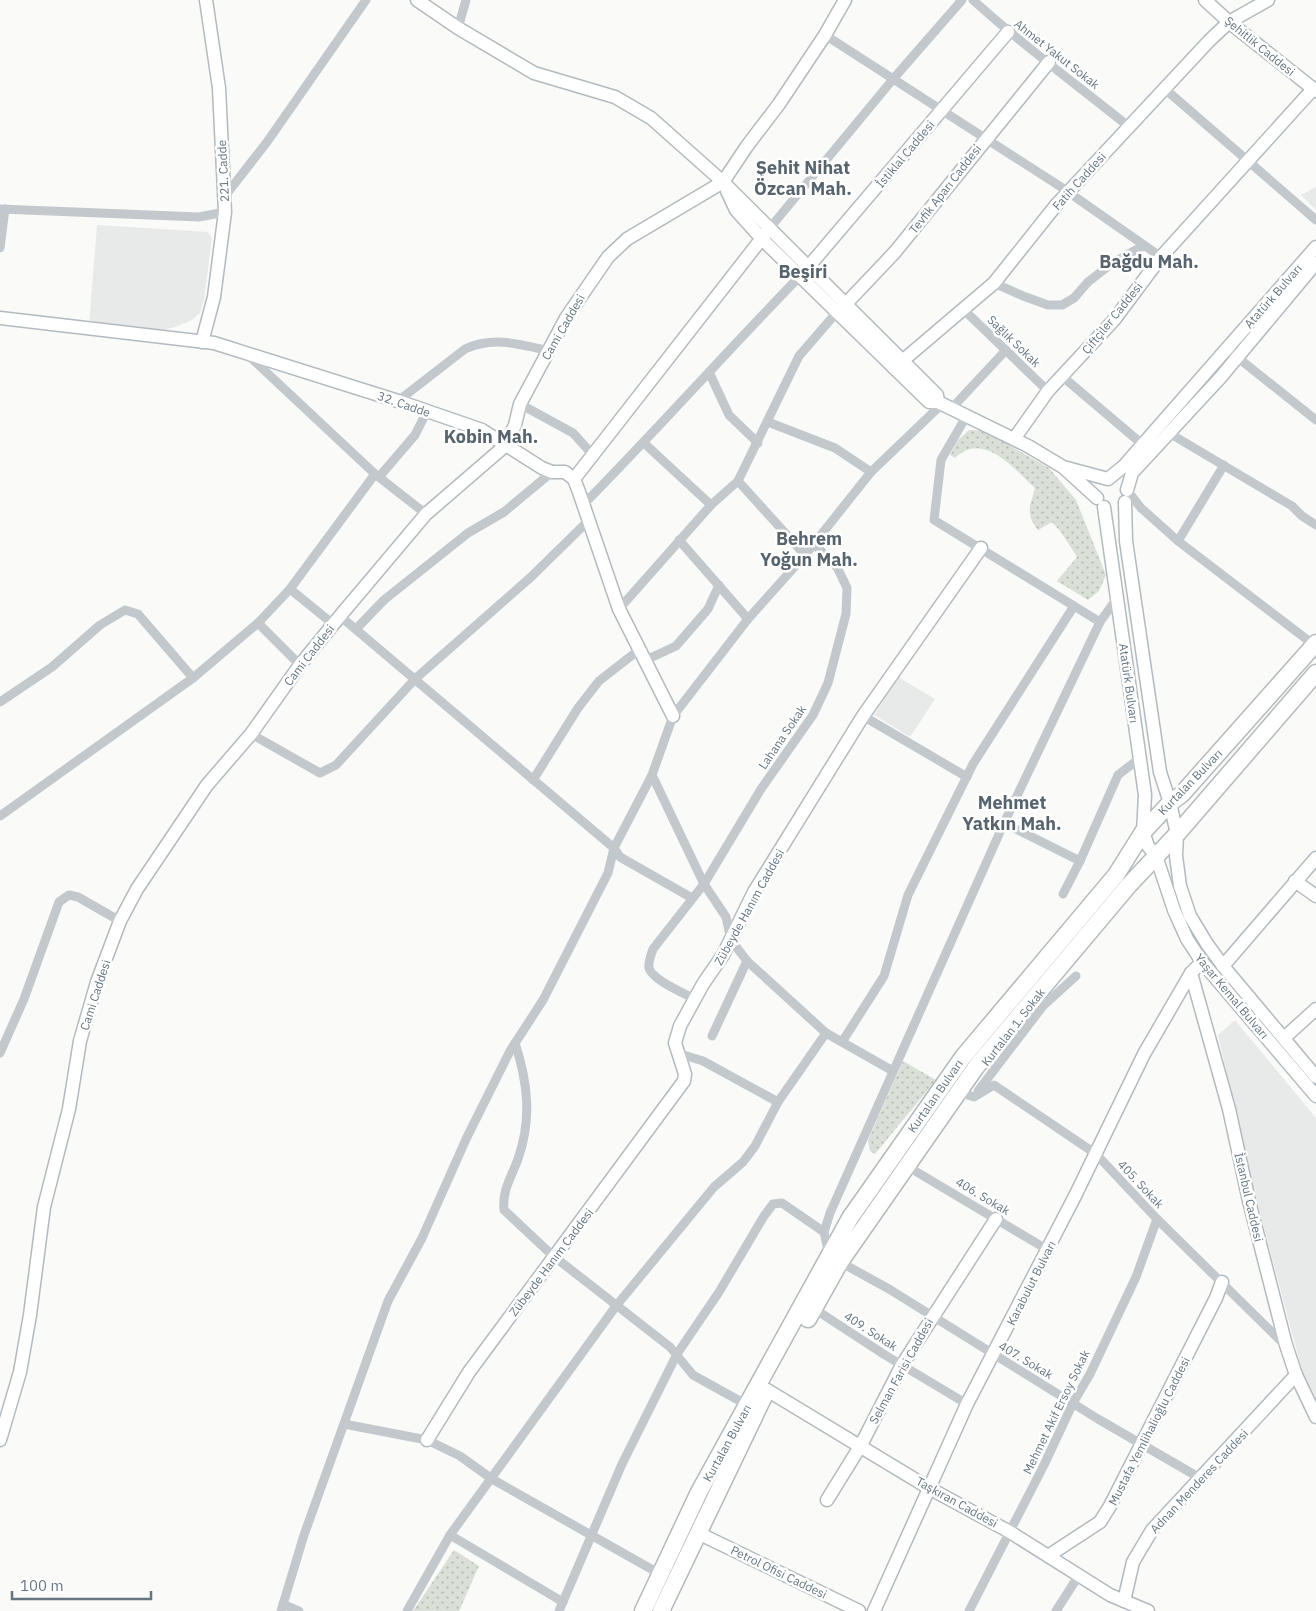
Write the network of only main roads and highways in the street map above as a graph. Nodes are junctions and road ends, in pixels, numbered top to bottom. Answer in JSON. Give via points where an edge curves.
{"nodes":[{"id":1,"x":1315,"y":644,"type":"edge"},
{"id":2,"x":1316,"y":673,"type":"edge"},
{"id":3,"x":834,"y":1259,"type":"junction"},
{"id":4,"x":643,"y":1611,"type":"edge"},
{"id":5,"x":661,"y":1611,"type":"edge"}],
"edges":[{"from":1,"to":3,"type":"highway","name":"Kurtalan Bulvarı","via":[[1182,794],[1143,832],[1116,875],[963,1057],[850,1218]]},
{"from":2,"to":3,"type":"highway","name":"Kurtalan Bulvarı","via":[[976,1067],[966,1095],[905,1165]]},
{"from":3,"to":4,"type":"highway","name":"Kurtalan Bulvarı","via":[[699,1492]]},
{"from":3,"to":5,"type":"highway","name":"Kurtalan Bulvarı","via":[[814,1308],[767,1390]]}]}
